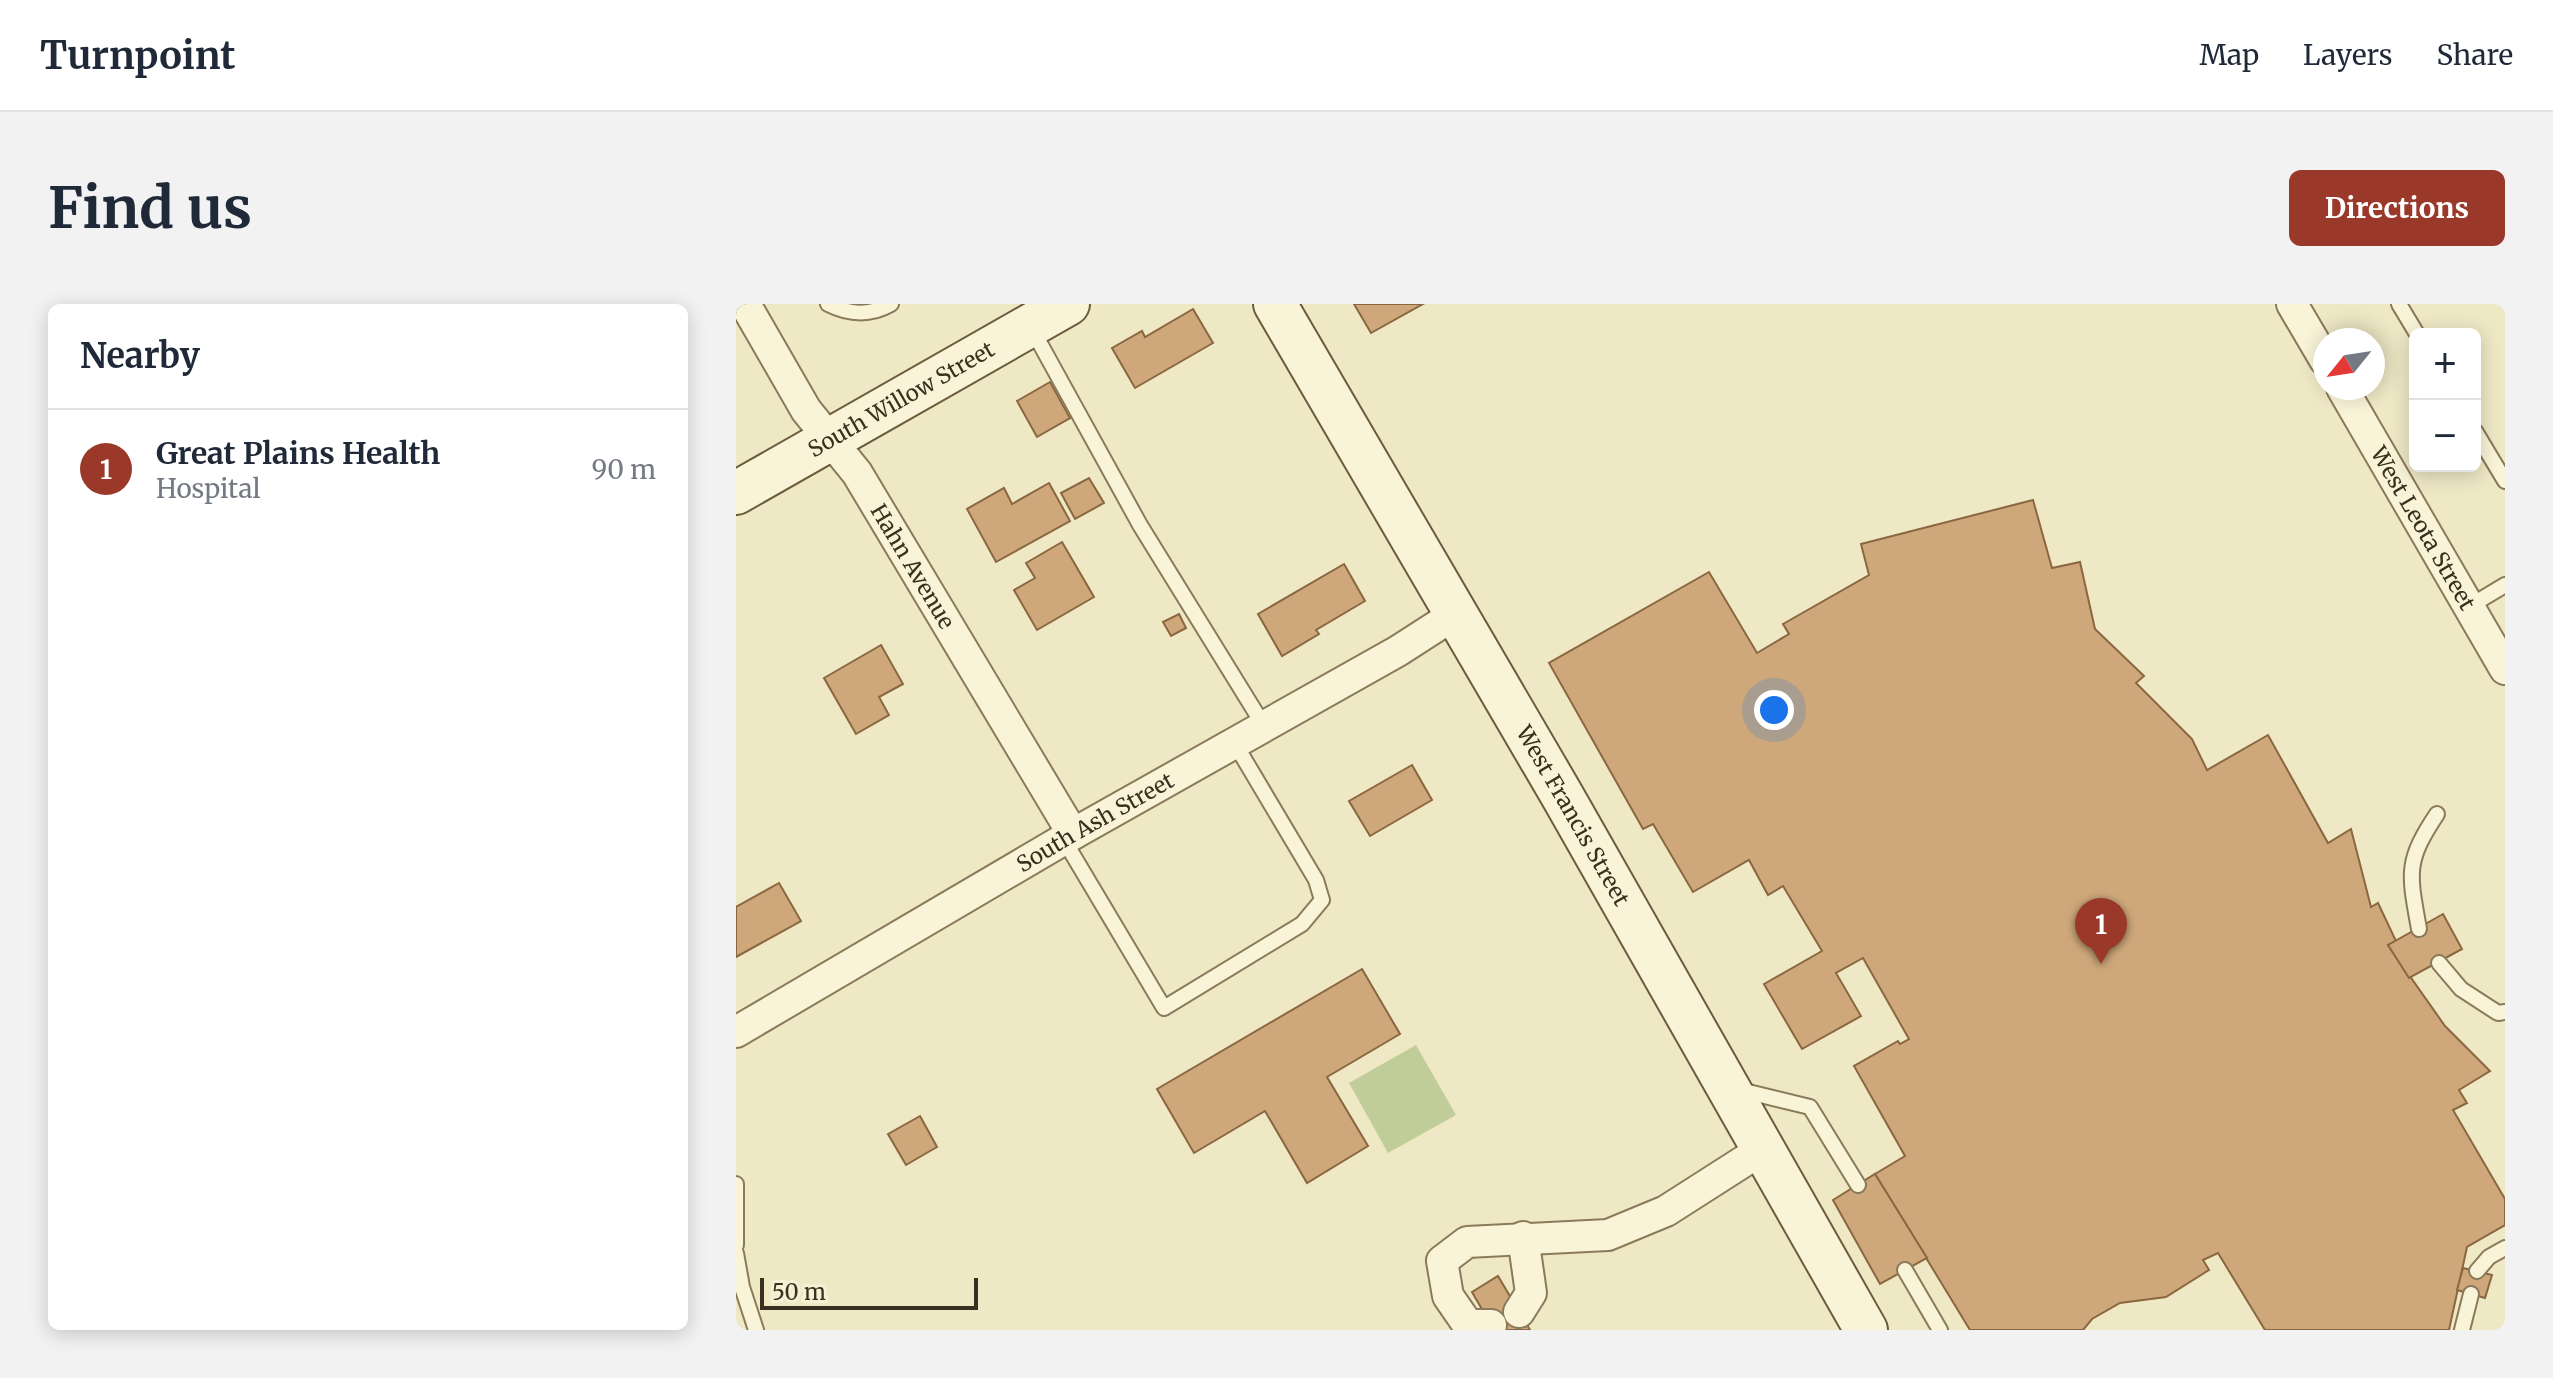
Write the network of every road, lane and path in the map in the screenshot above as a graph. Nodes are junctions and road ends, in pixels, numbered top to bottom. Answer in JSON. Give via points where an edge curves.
{"nodes":[{"id":1,"x":745,"y":304,"type":"edge"},
{"id":2,"x":828,"y":304,"type":"edge"},
{"id":3,"x":891,"y":304,"type":"edge"},
{"id":4,"x":1068,"y":304,"type":"edge"},
{"id":5,"x":1275,"y":304,"type":"edge"},
{"id":6,"x":2292,"y":304,"type":"edge"},
{"id":7,"x":2403,"y":305,"type":"edge"},
{"id":8,"x":1030,"y":326,"type":"junction"},
{"id":9,"x":2414,"y":328,"type":"edge"},
{"id":10,"x":2313,"y":340,"type":"edge"},
{"id":11,"x":2349,"y":400,"type":"edge"},
{"id":12,"x":830,"y":439,"type":"junction"},
{"id":13,"x":2481,"y":441,"type":"edge"},
{"id":14,"x":2505,"y":481,"type":"edge"},
{"id":15,"x":736,"y":493,"type":"edge"},
{"id":16,"x":2505,"y":585,"type":"edge"},
{"id":17,"x":2470,"y":606,"type":"junction"},
{"id":18,"x":1457,"y":613,"type":"junction"},
{"id":19,"x":2505,"y":669,"type":"edge"},
{"id":20,"x":1264,"y":726,"type":"junction"},
{"id":21,"x":1234,"y":742,"type":"junction"},
{"id":22,"x":2437,"y":814,"type":"dead end"},
{"id":23,"x":1068,"y":837,"type":"junction"},
{"id":24,"x":2419,"y":929,"type":"dead end"},
{"id":25,"x":2439,"y":963,"type":"dead end"},
{"id":26,"x":2505,"y":1012,"type":"edge"},
{"id":27,"x":736,"y":1032,"type":"edge"},
{"id":28,"x":1728,"y":1088,"type":"junction"},
{"id":29,"x":1763,"y":1149,"type":"junction"},
{"id":30,"x":736,"y":1184,"type":"edge"},
{"id":31,"x":1858,"y":1185,"type":"dead end"},
{"id":32,"x":1523,"y":1237,"type":"junction"},
{"id":33,"x":736,"y":1245,"type":"edge"},
{"id":34,"x":2505,"y":1248,"type":"edge"},
{"id":35,"x":736,"y":1253,"type":"edge"},
{"id":36,"x":1905,"y":1270,"type":"dead end"},
{"id":37,"x":2477,"y":1271,"type":"dead end"},
{"id":38,"x":2471,"y":1294,"type":"dead end"},
{"id":39,"x":1519,"y":1312,"type":"dead end"},
{"id":40,"x":1491,"y":1325,"type":"dead end"},
{"id":41,"x":756,"y":1330,"type":"edge"},
{"id":42,"x":1866,"y":1330,"type":"edge"},
{"id":43,"x":1940,"y":1330,"type":"edge"},
{"id":44,"x":2462,"y":1330,"type":"edge"}],
"edges":[{"from":1,"to":12,"type":"street","name":"Hahn Avenue","via":[[806,410]]},
{"from":2,"to":3,"type":"lane","via":[[844,312],[876,313]]},
{"from":4,"to":8,"type":"street","name":"South Willow Street"},
{"from":5,"to":18,"type":"street","name":"West Francis Street"},
{"from":6,"to":10,"type":"street"},
{"from":7,"to":9,"type":"lane"},
{"from":8,"to":12,"type":"street","name":"South Willow Street"},
{"from":8,"to":20,"type":"lane","via":[[1140,525]]},
{"from":11,"to":17,"type":"street","name":"West Leota Street"},
{"from":12,"to":15,"type":"street","name":"South Willow Street"},
{"from":12,"to":23,"type":"street","name":"Hahn Avenue","via":[[857,473]]},
{"from":13,"to":14,"type":"lane"},
{"from":16,"to":17,"type":"lane"},
{"from":17,"to":19,"type":"street","name":"West Leota Street"},
{"from":18,"to":20,"type":"street","name":"South Ash Street"},
{"from":18,"to":28,"type":"street","name":"West Francis Street"},
{"from":20,"to":21,"type":"street","name":"South Ash Street"},
{"from":21,"to":23,"type":"street","name":"South Ash Street"},
{"from":21,"to":23,"type":"lane","via":[[1316,880],[1322,900],[1302,924],[1164,1008]]},
{"from":22,"to":24,"type":"lane","via":[[2413,849],[2411,889]]},
{"from":23,"to":27,"type":"street","name":"South Ash Street"},
{"from":25,"to":26,"type":"lane","via":[[2461,989],[2498,1013]]},
{"from":28,"to":29,"type":"street","name":"West Francis Street"},
{"from":28,"to":31,"type":"lane","via":[[1810,1107]]},
{"from":29,"to":32,"type":"street","via":[[1666,1211],[1608,1235]]},
{"from":29,"to":42,"type":"street","name":"West Francis Street"},
{"from":30,"to":33,"type":"lane"},
{"from":32,"to":39,"type":"street","via":[[1531,1293]]},
{"from":32,"to":40,"type":"street","via":[[1467,1242],[1442,1261],[1448,1296],[1468,1325]]},
{"from":34,"to":37,"type":"lane"},
{"from":35,"to":41,"type":"lane"},
{"from":36,"to":43,"type":"lane"},
{"from":38,"to":44,"type":"lane"}]}
